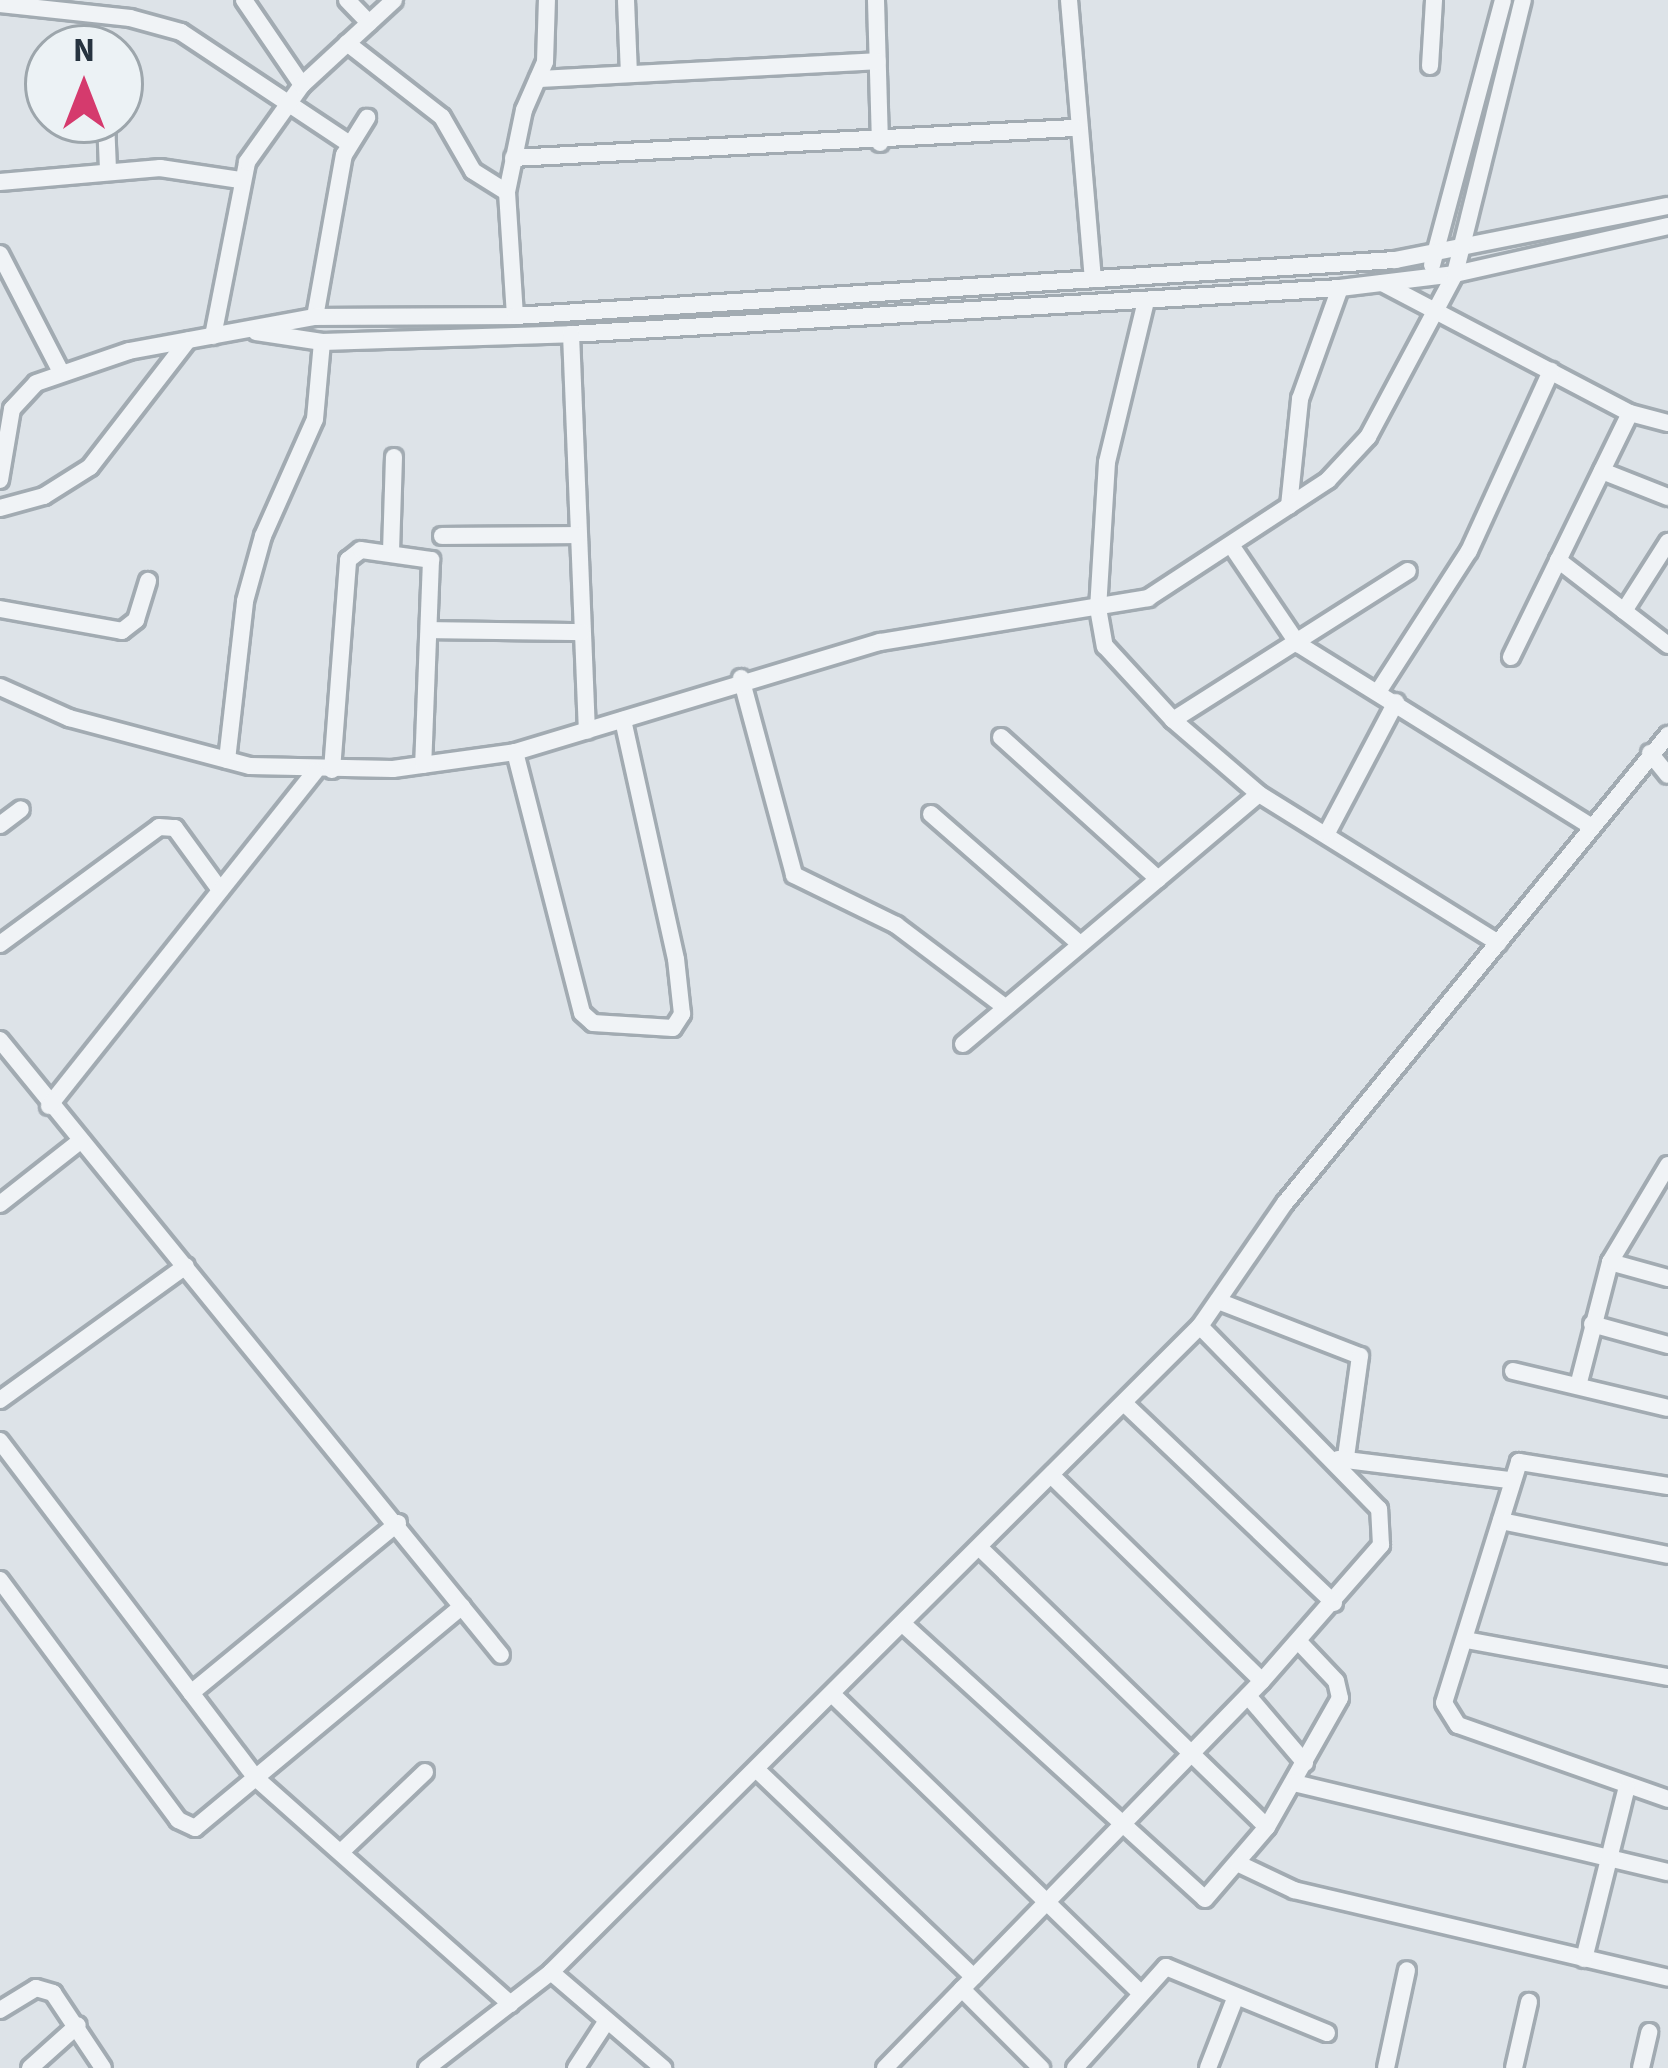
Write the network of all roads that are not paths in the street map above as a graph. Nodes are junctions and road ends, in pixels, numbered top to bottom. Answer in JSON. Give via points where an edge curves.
{"nodes":[{"id":1,"x":244,"y":0,"type":"edge"},
{"id":2,"x":347,"y":0,"type":"edge"},
{"id":3,"x":394,"y":0,"type":"edge"},
{"id":4,"x":547,"y":0,"type":"edge"},
{"id":5,"x":626,"y":0,"type":"edge"},
{"id":6,"x":876,"y":0,"type":"edge"},
{"id":7,"x":1069,"y":0,"type":"edge"},
{"id":8,"x":1434,"y":0,"type":"edge"},
{"id":9,"x":1503,"y":0,"type":"edge"},
{"id":10,"x":1523,"y":0,"type":"edge"},
{"id":11,"x":0,"y":4,"type":"edge"},
{"id":12,"x":369,"y":23,"type":"junction"},
{"id":13,"x":347,"y":43,"type":"junction"},
{"id":14,"x":878,"y":61,"type":"junction"},
{"id":15,"x":1430,"y":66,"type":"dead end"},
{"id":16,"x":629,"y":74,"type":"junction"},
{"id":17,"x":538,"y":79,"type":"junction"},
{"id":18,"x":302,"y":85,"type":"junction"},
{"id":19,"x":284,"y":108,"type":"junction"},
{"id":20,"x":367,"y":118,"type":"dead end"},
{"id":21,"x":1075,"y":128,"type":"junction"},
{"id":22,"x":348,"y":143,"type":"junction"},
{"id":23,"x":880,"y":143,"type":"junction"},
{"id":24,"x":107,"y":144,"type":"edge"},
{"id":25,"x":513,"y":158,"type":"junction"},
{"id":26,"x":108,"y":170,"type":"junction"},
{"id":27,"x":239,"y":180,"type":"junction"},
{"id":28,"x":0,"y":182,"type":"edge"},
{"id":29,"x":507,"y":192,"type":"junction"},
{"id":30,"x":1668,"y":206,"type":"edge"},
{"id":31,"x":1668,"y":226,"type":"edge"},
{"id":32,"x":1462,"y":250,"type":"junction"},
{"id":33,"x":0,"y":254,"type":"edge"},
{"id":34,"x":1434,"y":255,"type":"junction"},
{"id":35,"x":1455,"y":274,"type":"junction"},
{"id":36,"x":1430,"y":277,"type":"junction"},
{"id":37,"x":1093,"y":280,"type":"junction"},
{"id":38,"x":1381,"y":283,"type":"junction"},
{"id":39,"x":1340,"y":288,"type":"junction"},
{"id":40,"x":1146,"y":302,"type":"junction"},
{"id":41,"x":1436,"y":315,"type":"junction"},
{"id":42,"x":515,"y":316,"type":"junction"},
{"id":43,"x":315,"y":317,"type":"junction"},
{"id":44,"x":243,"y":330,"type":"junction"},
{"id":45,"x":571,"y":334,"type":"junction"},
{"id":46,"x":213,"y":336,"type":"junction"},
{"id":47,"x":188,"y":340,"type":"junction"},
{"id":48,"x":322,"y":342,"type":"junction"},
{"id":49,"x":1551,"y":371,"type":"junction"},
{"id":50,"x":61,"y":372,"type":"junction"},
{"id":51,"x":6,"y":402,"type":"edge"},
{"id":52,"x":1630,"y":413,"type":"junction"},
{"id":53,"x":1668,"y":423,"type":"edge"},
{"id":54,"x":394,"y":457,"type":"dead end"},
{"id":55,"x":1602,"y":471,"type":"junction"},
{"id":56,"x":0,"y":480,"type":"edge"},
{"id":57,"x":1668,"y":497,"type":"edge"},
{"id":58,"x":1289,"y":506,"type":"junction"},
{"id":59,"x":0,"y":508,"type":"edge"},
{"id":60,"x":578,"y":535,"type":"junction"},
{"id":61,"x":442,"y":536,"type":"dead end"},
{"id":62,"x":1668,"y":542,"type":"edge"},
{"id":63,"x":1231,"y":545,"type":"junction"},
{"id":64,"x":391,"y":552,"type":"junction"},
{"id":65,"x":1558,"y":560,"type":"junction"},
{"id":66,"x":1408,"y":571,"type":"dead end"},
{"id":67,"x":148,"y":581,"type":"dead end"},
{"id":68,"x":1098,"y":608,"type":"junction"},
{"id":69,"x":0,"y":609,"type":"edge"},
{"id":70,"x":1624,"y":611,"type":"junction"},
{"id":71,"x":430,"y":630,"type":"junction"},
{"id":72,"x":582,"y":632,"type":"junction"},
{"id":73,"x":1298,"y":644,"type":"junction"},
{"id":74,"x":1668,"y":645,"type":"edge"},
{"id":75,"x":1511,"y":657,"type":"dead end"},
{"id":76,"x":741,"y":678,"type":"junction"},
{"id":77,"x":0,"y":687,"type":"edge"},
{"id":78,"x":1378,"y":692,"type":"junction"},
{"id":79,"x":1396,"y":702,"type":"junction"},
{"id":80,"x":623,"y":720,"type":"junction"},
{"id":81,"x":1173,"y":720,"type":"junction"},
{"id":82,"x":586,"y":731,"type":"junction"},
{"id":83,"x":1668,"y":735,"type":"edge"},
{"id":84,"x":1001,"y":736,"type":"dead end"},
{"id":85,"x":515,"y":752,"type":"junction"},
{"id":86,"x":1651,"y":753,"type":"junction"},
{"id":87,"x":227,"y":760,"type":"junction"},
{"id":88,"x":423,"y":764,"type":"junction"},
{"id":89,"x":324,"y":770,"type":"junction"},
{"id":90,"x":1668,"y":775,"type":"edge"},
{"id":91,"x":1259,"y":794,"type":"junction"},
{"id":92,"x":21,"y":809,"type":"dead end"},
{"id":93,"x":931,"y":814,"type":"dead end"},
{"id":94,"x":0,"y":825,"type":"edge"},
{"id":95,"x":1592,"y":827,"type":"junction"},
{"id":96,"x":1328,"y":833,"type":"junction"},
{"id":97,"x":1158,"y":879,"type":"junction"},
{"id":98,"x":220,"y":890,"type":"junction"},
{"id":99,"x":0,"y":944,"type":"edge"},
{"id":100,"x":1080,"y":944,"type":"junction"},
{"id":101,"x":1498,"y":944,"type":"junction"},
{"id":102,"x":1005,"y":1007,"type":"junction"},
{"id":103,"x":0,"y":1040,"type":"edge"},
{"id":104,"x":963,"y":1044,"type":"dead end"},
{"id":105,"x":50,"y":1106,"type":"junction"},
{"id":106,"x":80,"y":1141,"type":"junction"},
{"id":107,"x":1668,"y":1165,"type":"edge"},
{"id":108,"x":1648,"y":1201,"type":"junction"},
{"id":109,"x":0,"y":1204,"type":"edge"},
{"id":110,"x":1668,"y":1207,"type":"edge"},
{"id":111,"x":1610,"y":1262,"type":"junction"},
{"id":112,"x":186,"y":1266,"type":"junction"},
{"id":113,"x":1668,"y":1278,"type":"edge"},
{"id":114,"x":1217,"y":1301,"type":"junction"},
{"id":115,"x":1592,"y":1324,"type":"junction"},
{"id":116,"x":1200,"y":1326,"type":"junction"},
{"id":117,"x":1668,"y":1345,"type":"edge"},
{"id":118,"x":1513,"y":1371,"type":"dead end"},
{"id":119,"x":1579,"y":1382,"type":"junction"},
{"id":120,"x":0,"y":1400,"type":"edge"},
{"id":121,"x":1124,"y":1403,"type":"junction"},
{"id":122,"x":1668,"y":1408,"type":"edge"},
{"id":123,"x":0,"y":1441,"type":"edge"},
{"id":124,"x":1338,"y":1459,"type":"junction"},
{"id":125,"x":1052,"y":1477,"type":"junction"},
{"id":126,"x":1509,"y":1480,"type":"junction"},
{"id":127,"x":1668,"y":1486,"type":"edge"},
{"id":128,"x":1501,"y":1521,"type":"junction"},
{"id":129,"x":398,"y":1523,"type":"junction"},
{"id":130,"x":980,"y":1548,"type":"junction"},
{"id":131,"x":1668,"y":1555,"type":"edge"},
{"id":132,"x":0,"y":1580,"type":"edge"},
{"id":133,"x":1334,"y":1603,"type":"junction"},
{"id":134,"x":463,"y":1606,"type":"junction"},
{"id":135,"x":903,"y":1624,"type":"junction"},
{"id":136,"x":1466,"y":1640,"type":"junction"},
{"id":137,"x":1298,"y":1641,"type":"junction"},
{"id":138,"x":501,"y":1655,"type":"dead end"},
{"id":139,"x":1668,"y":1677,"type":"edge"},
{"id":140,"x":1262,"y":1682,"type":"junction"},
{"id":141,"x":191,"y":1693,"type":"junction"},
{"id":142,"x":832,"y":1694,"type":"junction"},
{"id":143,"x":1248,"y":1696,"type":"junction"},
{"id":144,"x":1190,"y":1754,"type":"junction"},
{"id":145,"x":1305,"y":1763,"type":"junction"},
{"id":146,"x":756,"y":1768,"type":"junction"},
{"id":147,"x":425,"y":1772,"type":"dead end"},
{"id":148,"x":257,"y":1778,"type":"junction"},
{"id":149,"x":1294,"y":1783,"type":"junction"},
{"id":150,"x":1627,"y":1787,"type":"junction"},
{"id":151,"x":1668,"y":1799,"type":"edge"},
{"id":152,"x":1122,"y":1826,"type":"junction"},
{"id":153,"x":1267,"y":1827,"type":"junction"},
{"id":154,"x":341,"y":1852,"type":"junction"},
{"id":155,"x":1610,"y":1859,"type":"junction"},
{"id":156,"x":1239,"y":1864,"type":"junction"},
{"id":157,"x":1668,"y":1872,"type":"edge"},
{"id":158,"x":1049,"y":1902,"type":"junction"},
{"id":159,"x":1584,"y":1959,"type":"junction"},
{"id":160,"x":1406,"y":1970,"type":"dead end"},
{"id":161,"x":551,"y":1972,"type":"junction"},
{"id":162,"x":1668,"y":1978,"type":"edge"},
{"id":163,"x":968,"y":1983,"type":"junction"},
{"id":164,"x":1138,"y":1991,"type":"junction"},
{"id":165,"x":1236,"y":1996,"type":"junction"},
{"id":166,"x":1529,"y":2002,"type":"dead end"},
{"id":167,"x":510,"y":2004,"type":"junction"},
{"id":168,"x":0,"y":2010,"type":"edge"},
{"id":169,"x":78,"y":2025,"type":"junction"},
{"id":170,"x":604,"y":2025,"type":"junction"},
{"id":171,"x":1649,"y":2032,"type":"dead end"},
{"id":172,"x":1327,"y":2033,"type":"dead end"},
{"id":173,"x":889,"y":2066,"type":"edge"},
{"id":174,"x":30,"y":2068,"type":"edge"},
{"id":175,"x":104,"y":2068,"type":"edge"},
{"id":176,"x":427,"y":2068,"type":"edge"},
{"id":177,"x":577,"y":2068,"type":"edge"},
{"id":178,"x":663,"y":2068,"type":"edge"},
{"id":179,"x":1041,"y":2068,"type":"edge"},
{"id":180,"x":1075,"y":2068,"type":"edge"},
{"id":181,"x":1208,"y":2068,"type":"edge"},
{"id":182,"x":1386,"y":2068,"type":"edge"},
{"id":183,"x":1514,"y":2068,"type":"edge"},
{"id":184,"x":1641,"y":2068,"type":"edge"}],
"edges":[{"from":1,"to":18,"type":"street"},
{"from":2,"to":12,"type":"street"},
{"from":3,"to":12,"type":"street"},
{"from":4,"to":17,"type":"street","via":[[548,45]]},
{"from":5,"to":16,"type":"street"},
{"from":6,"to":14,"type":"street"},
{"from":7,"to":21,"type":"street"},
{"from":8,"to":15,"type":"street"},
{"from":9,"to":34,"type":"street"},
{"from":10,"to":32,"type":"street"},
{"from":11,"to":19,"type":"street","via":[[130,18],[181,32]]},
{"from":12,"to":13,"type":"street"},
{"from":13,"to":18,"type":"street"},
{"from":13,"to":29,"type":"street","via":[[442,117],[473,171]]},
{"from":14,"to":16,"type":"street"},
{"from":14,"to":23,"type":"street"},
{"from":16,"to":17,"type":"street"},
{"from":17,"to":25,"type":"street"},
{"from":18,"to":19,"type":"street"},
{"from":19,"to":22,"type":"street"},
{"from":19,"to":27,"type":"street"},
{"from":20,"to":22,"type":"street"},
{"from":21,"to":23,"type":"street"},
{"from":21,"to":37,"type":"street"},
{"from":22,"to":43,"type":"street"},
{"from":23,"to":25,"type":"street"},
{"from":24,"to":26,"type":"street"},
{"from":25,"to":29,"type":"street"},
{"from":26,"to":27,"type":"street"},
{"from":26,"to":28,"type":"street"},
{"from":27,"to":46,"type":"street"},
{"from":29,"to":42,"type":"street"},
{"from":30,"to":32,"type":"street"},
{"from":31,"to":35,"type":"street"},
{"from":32,"to":34,"type":"street"},
{"from":32,"to":35,"type":"street"},
{"from":33,"to":50,"type":"street"},
{"from":34,"to":36,"type":"street"},
{"from":34,"to":37,"type":"street"},
{"from":35,"to":36,"type":"street"},
{"from":35,"to":41,"type":"street"},
{"from":36,"to":38,"type":"street"},
{"from":37,"to":42,"type":"street"},
{"from":38,"to":39,"type":"street"},
{"from":38,"to":41,"type":"street"},
{"from":39,"to":40,"type":"street"},
{"from":39,"to":58,"type":"street","via":[[1300,399]]},
{"from":40,"to":45,"type":"street"},
{"from":40,"to":68,"type":"street","via":[[1106,462]]},
{"from":41,"to":49,"type":"street"},
{"from":41,"to":58,"type":"street","via":[[1352,458]]},
{"from":42,"to":43,"type":"street"},
{"from":43,"to":44,"type":"street"},
{"from":44,"to":46,"type":"street"},
{"from":44,"to":48,"type":"street"},
{"from":45,"to":48,"type":"street"},
{"from":45,"to":60,"type":"street"},
{"from":46,"to":47,"type":"street"},
{"from":47,"to":50,"type":"street"},
{"from":47,"to":59,"type":"street","via":[[90,467],[44,496]]},
{"from":48,"to":87,"type":"street","via":[[314,418],[249,584]]},
{"from":49,"to":52,"type":"street"},
{"from":49,"to":78,"type":"street","via":[[1468,551]]},
{"from":50,"to":51,"type":"street"},
{"from":51,"to":56,"type":"street"},
{"from":52,"to":53,"type":"street"},
{"from":52,"to":55,"type":"street"},
{"from":54,"to":64,"type":"street"},
{"from":55,"to":57,"type":"street"},
{"from":55,"to":65,"type":"street"},
{"from":58,"to":63,"type":"street"},
{"from":60,"to":61,"type":"street"},
{"from":60,"to":72,"type":"street"},
{"from":62,"to":70,"type":"street"},
{"from":63,"to":68,"type":"street","via":[[1148,598]]},
{"from":63,"to":73,"type":"street"},
{"from":64,"to":71,"type":"street","via":[[430,560]]},
{"from":64,"to":89,"type":"street","via":[[361,550],[348,560]]},
{"from":65,"to":70,"type":"street"},
{"from":65,"to":75,"type":"street"},
{"from":66,"to":73,"type":"street"},
{"from":67,"to":69,"type":"street","via":[[136,620],[122,631]]},
{"from":68,"to":76,"type":"street","via":[[880,642]]},
{"from":68,"to":81,"type":"street","via":[[1116,664]]},
{"from":70,"to":74,"type":"street"},
{"from":71,"to":72,"type":"street"},
{"from":71,"to":88,"type":"street"},
{"from":72,"to":82,"type":"street"},
{"from":73,"to":78,"type":"street"},
{"from":73,"to":81,"type":"street"},
{"from":76,"to":80,"type":"street"},
{"from":76,"to":102,"type":"street","via":[[794,875],[896,925]]},
{"from":77,"to":87,"type":"street","via":[[69,718]]},
{"from":78,"to":79,"type":"street"},
{"from":79,"to":95,"type":"street"},
{"from":79,"to":96,"type":"street"},
{"from":80,"to":82,"type":"street"},
{"from":80,"to":85,"type":"street","via":[[676,959],[682,1014],[673,1028],[593,1023],[582,1013]]},
{"from":81,"to":91,"type":"street"},
{"from":82,"to":85,"type":"street"},
{"from":83,"to":86,"type":"street"},
{"from":84,"to":97,"type":"street"},
{"from":85,"to":88,"type":"street"},
{"from":86,"to":90,"type":"street"},
{"from":86,"to":95,"type":"street"},
{"from":87,"to":89,"type":"street"},
{"from":88,"to":89,"type":"street"},
{"from":89,"to":98,"type":"street"},
{"from":91,"to":96,"type":"street"},
{"from":91,"to":97,"type":"street"},
{"from":92,"to":94,"type":"street"},
{"from":93,"to":100,"type":"street"},
{"from":95,"to":101,"type":"street"},
{"from":96,"to":101,"type":"street"},
{"from":97,"to":100,"type":"street"},
{"from":98,"to":99,"type":"street","via":[[175,828],[159,827]]},
{"from":98,"to":105,"type":"street"},
{"from":100,"to":102,"type":"street"},
{"from":101,"to":114,"type":"street","via":[[1285,1203]]},
{"from":102,"to":104,"type":"street"},
{"from":103,"to":105,"type":"street"},
{"from":105,"to":106,"type":"street"},
{"from":106,"to":109,"type":"street"},
{"from":106,"to":112,"type":"street"},
{"from":107,"to":108,"type":"street"},
{"from":108,"to":110,"type":"street"},
{"from":108,"to":111,"type":"street"},
{"from":111,"to":113,"type":"street"},
{"from":111,"to":115,"type":"street"},
{"from":112,"to":120,"type":"street"},
{"from":112,"to":129,"type":"street"},
{"from":114,"to":116,"type":"street"},
{"from":114,"to":124,"type":"street","via":[[1360,1356]]},
{"from":115,"to":117,"type":"street"},
{"from":115,"to":119,"type":"street"},
{"from":116,"to":121,"type":"street"},
{"from":116,"to":124,"type":"street"},
{"from":118,"to":119,"type":"street"},
{"from":119,"to":122,"type":"street"},
{"from":121,"to":125,"type":"street"},
{"from":121,"to":133,"type":"street"},
{"from":123,"to":141,"type":"street"},
{"from":124,"to":126,"type":"street"},
{"from":124,"to":133,"type":"street","via":[[1379,1509],[1385,1533]]},
{"from":125,"to":130,"type":"street"},
{"from":125,"to":140,"type":"street"},
{"from":126,"to":127,"type":"street","via":[[1529,1460]]},
{"from":126,"to":128,"type":"street"},
{"from":128,"to":131,"type":"street"},
{"from":128,"to":136,"type":"street"},
{"from":129,"to":134,"type":"street"},
{"from":129,"to":141,"type":"street"},
{"from":130,"to":135,"type":"street"},
{"from":130,"to":144,"type":"street"},
{"from":132,"to":148,"type":"street","via":[[178,1820],[202,1826]]},
{"from":133,"to":137,"type":"street"},
{"from":134,"to":138,"type":"street"},
{"from":134,"to":148,"type":"street"},
{"from":135,"to":142,"type":"street"},
{"from":135,"to":152,"type":"street"},
{"from":136,"to":139,"type":"street"},
{"from":136,"to":150,"type":"street","via":[[1444,1703],[1450,1720]]},
{"from":137,"to":140,"type":"street"},
{"from":137,"to":145,"type":"street","via":[[1341,1691]]},
{"from":140,"to":143,"type":"street"},
{"from":141,"to":148,"type":"street"},
{"from":142,"to":146,"type":"street"},
{"from":142,"to":158,"type":"street"},
{"from":143,"to":144,"type":"street"},
{"from":143,"to":145,"type":"street"},
{"from":144,"to":152,"type":"street"},
{"from":144,"to":153,"type":"street"},
{"from":145,"to":149,"type":"street"},
{"from":146,"to":161,"type":"street"},
{"from":146,"to":163,"type":"street"},
{"from":147,"to":154,"type":"street"},
{"from":148,"to":154,"type":"street"},
{"from":149,"to":153,"type":"street"},
{"from":149,"to":155,"type":"street"},
{"from":150,"to":151,"type":"street"},
{"from":150,"to":155,"type":"street"},
{"from":152,"to":156,"type":"street","via":[[1205,1899]]},
{"from":152,"to":158,"type":"street"},
{"from":153,"to":156,"type":"street"},
{"from":154,"to":167,"type":"street"},
{"from":155,"to":157,"type":"street"},
{"from":155,"to":159,"type":"street"},
{"from":156,"to":159,"type":"street","via":[[1294,1890]]},
{"from":158,"to":163,"type":"street"},
{"from":158,"to":164,"type":"street"},
{"from":159,"to":162,"type":"street"},
{"from":160,"to":182,"type":"street"},
{"from":161,"to":167,"type":"street"},
{"from":161,"to":170,"type":"street"},
{"from":163,"to":173,"type":"street"},
{"from":163,"to":179,"type":"street"},
{"from":164,"to":165,"type":"street","via":[[1166,1967]]},
{"from":164,"to":180,"type":"street"},
{"from":165,"to":172,"type":"street"},
{"from":165,"to":181,"type":"street"},
{"from":166,"to":183,"type":"street"},
{"from":167,"to":176,"type":"street"},
{"from":168,"to":169,"type":"street","via":[[48,1991]]},
{"from":169,"to":174,"type":"street"},
{"from":169,"to":175,"type":"street"},
{"from":170,"to":177,"type":"street"},
{"from":170,"to":178,"type":"street"},
{"from":171,"to":184,"type":"street"}]}
